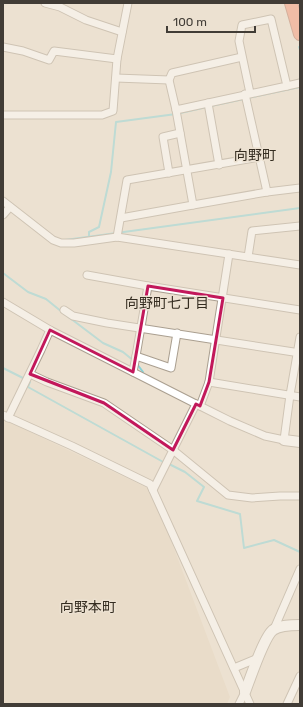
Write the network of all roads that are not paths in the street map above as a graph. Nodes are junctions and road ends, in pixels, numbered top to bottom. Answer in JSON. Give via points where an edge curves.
{"nodes":[{"id":1,"x":45,"y":3,"type":"edge"},
{"id":2,"x":128,"y":3,"type":"edge"},
{"id":3,"x":291,"y":3,"type":"edge"},
{"id":4,"x":122,"y":32,"type":"junction"},
{"id":5,"x":300,"y":34,"type":"edge"},
{"id":6,"x":3,"y":47,"type":"edge"},
{"id":7,"x":242,"y":58,"type":"junction"},
{"id":8,"x":117,"y":60,"type":"junction"},
{"id":9,"x":116,"y":78,"type":"junction"},
{"id":10,"x":169,"y":80,"type":"junction"},
{"id":11,"x":300,"y":83,"type":"edge"},
{"id":12,"x":287,"y":86,"type":"junction"},
{"id":13,"x":248,"y":94,"type":"junction"},
{"id":14,"x":208,"y":105,"type":"junction"},
{"id":15,"x":177,"y":113,"type":"junction"},
{"id":16,"x":3,"y":115,"type":"edge"},
{"id":17,"x":180,"y":133,"type":"junction"},
{"id":18,"x":260,"y":157,"type":"junction"},
{"id":19,"x":219,"y":165,"type":"junction"},
{"id":20,"x":187,"y":170,"type":"junction"},
{"id":21,"x":169,"y":173,"type":"junction"},
{"id":22,"x":300,"y":188,"type":"edge"},
{"id":23,"x":267,"y":192,"type":"junction"},
{"id":24,"x":3,"y":201,"type":"edge"},
{"id":25,"x":193,"y":205,"type":"junction"},
{"id":26,"x":10,"y":207,"type":"junction"},
{"id":27,"x":3,"y":215,"type":"edge"},
{"id":28,"x":121,"y":218,"type":"junction"},
{"id":29,"x":300,"y":226,"type":"edge"},
{"id":30,"x":117,"y":237,"type":"junction"},
{"id":31,"x":229,"y":254,"type":"junction"},
{"id":32,"x":248,"y":257,"type":"junction"},
{"id":33,"x":300,"y":265,"type":"edge"},
{"id":34,"x":87,"y":275,"type":"dead end"},
{"id":35,"x":148,"y":286,"type":"junction"},
{"id":36,"x":222,"y":298,"type":"junction"},
{"id":37,"x":3,"y":302,"type":"edge"},
{"id":38,"x":64,"y":310,"type":"dead end"},
{"id":39,"x":300,"y":310,"type":"edge"},
{"id":40,"x":141,"y":327,"type":"junction"},
{"id":41,"x":50,"y":330,"type":"junction"},
{"id":42,"x":177,"y":333,"type":"junction"},
{"id":43,"x":300,"y":337,"type":"edge"},
{"id":44,"x":216,"y":339,"type":"junction"},
{"id":45,"x":299,"y":353,"type":"edge"},
{"id":46,"x":136,"y":356,"type":"junction"},
{"id":47,"x":133,"y":372,"type":"junction"},
{"id":48,"x":30,"y":374,"type":"junction"},
{"id":49,"x":209,"y":382,"type":"junction"},
{"id":50,"x":290,"y":395,"type":"junction"},
{"id":51,"x":300,"y":397,"type":"edge"},
{"id":52,"x":198,"y":405,"type":"junction"},
{"id":53,"x":6,"y":416,"type":"edge"},
{"id":54,"x":284,"y":440,"type":"junction"},
{"id":55,"x":300,"y":442,"type":"edge"},
{"id":56,"x":173,"y":450,"type":"junction"},
{"id":57,"x":154,"y":490,"type":"junction"},
{"id":58,"x":300,"y":496,"type":"edge"},
{"id":59,"x":299,"y":571,"type":"edge"},
{"id":60,"x":300,"y":625,"type":"edge"},
{"id":61,"x":274,"y":629,"type":"junction"},
{"id":62,"x":258,"y":658,"type":"junction"},
{"id":63,"x":234,"y":668,"type":"junction"},
{"id":64,"x":300,"y":676,"type":"edge"},
{"id":65,"x":245,"y":692,"type":"junction"},
{"id":66,"x":239,"y":704,"type":"edge"},
{"id":67,"x":250,"y":704,"type":"edge"},
{"id":68,"x":287,"y":704,"type":"edge"}],
"edges":[{"from":1,"to":4,"type":"street"},
{"from":2,"to":4,"type":"street"},
{"from":3,"to":5,"type":"highway"},
{"from":4,"to":8,"type":"street"},
{"from":6,"to":8,"type":"street","via":[[49,60],[54,51]]},
{"from":7,"to":10,"type":"street","via":[[172,73]]},
{"from":7,"to":12,"type":"street","via":[[239,41],[242,25],[271,19]]},
{"from":7,"to":13,"type":"street"},
{"from":8,"to":9,"type":"street"},
{"from":9,"to":10,"type":"street"},
{"from":9,"to":16,"type":"street","via":[[113,112],[102,115]]},
{"from":10,"to":15,"type":"street"},
{"from":11,"to":12,"type":"street"},
{"from":12,"to":13,"type":"street"},
{"from":13,"to":14,"type":"street"},
{"from":13,"to":18,"type":"street"},
{"from":14,"to":15,"type":"street"},
{"from":14,"to":19,"type":"street"},
{"from":15,"to":17,"type":"street"},
{"from":17,"to":20,"type":"street"},
{"from":17,"to":21,"type":"street","via":[[163,137]]},
{"from":18,"to":19,"type":"street"},
{"from":18,"to":23,"type":"street"},
{"from":19,"to":20,"type":"street"},
{"from":20,"to":21,"type":"street"},
{"from":20,"to":25,"type":"street"},
{"from":21,"to":28,"type":"street","via":[[127,180]]},
{"from":22,"to":23,"type":"street"},
{"from":23,"to":25,"type":"street"},
{"from":24,"to":26,"type":"street"},
{"from":25,"to":28,"type":"street"},
{"from":26,"to":27,"type":"street"},
{"from":26,"to":30,"type":"street","via":[[53,240],[61,243]]},
{"from":28,"to":30,"type":"street"},
{"from":29,"to":32,"type":"street","via":[[252,231]]},
{"from":30,"to":31,"type":"street"},
{"from":31,"to":32,"type":"street"},
{"from":31,"to":36,"type":"street"},
{"from":32,"to":33,"type":"street"},
{"from":34,"to":35,"type":"street"},
{"from":35,"to":36,"type":"street"},
{"from":35,"to":40,"type":"street"},
{"from":36,"to":39,"type":"street"},
{"from":36,"to":44,"type":"street"},
{"from":37,"to":41,"type":"street"},
{"from":38,"to":40,"type":"street","via":[[73,316]]},
{"from":40,"to":42,"type":"street"},
{"from":40,"to":46,"type":"street"},
{"from":41,"to":47,"type":"street"},
{"from":41,"to":48,"type":"street"},
{"from":42,"to":44,"type":"street"},
{"from":42,"to":46,"type":"street","via":[[171,368]]},
{"from":43,"to":45,"type":"street"},
{"from":44,"to":45,"type":"street"},
{"from":44,"to":49,"type":"street"},
{"from":45,"to":50,"type":"street"},
{"from":46,"to":47,"type":"street"},
{"from":47,"to":52,"type":"street"},
{"from":48,"to":53,"type":"street"},
{"from":48,"to":56,"type":"street","via":[[104,403]]},
{"from":49,"to":50,"type":"street"},
{"from":49,"to":52,"type":"street"},
{"from":50,"to":51,"type":"street"},
{"from":50,"to":54,"type":"street"},
{"from":52,"to":54,"type":"street","via":[[265,436]]},
{"from":52,"to":56,"type":"street"},
{"from":53,"to":57,"type":"street","via":[[150,484]]},
{"from":54,"to":55,"type":"street"},
{"from":56,"to":57,"type":"street"},
{"from":56,"to":58,"type":"street","via":[[228,495],[252,498]]},
{"from":57,"to":63,"type":"street"},
{"from":59,"to":61,"type":"street"},
{"from":60,"to":61,"type":"street"},
{"from":61,"to":62,"type":"street"},
{"from":62,"to":63,"type":"street"},
{"from":62,"to":65,"type":"street"},
{"from":63,"to":65,"type":"street"},
{"from":64,"to":68,"type":"street"},
{"from":65,"to":66,"type":"street"},
{"from":65,"to":67,"type":"street"}]}
